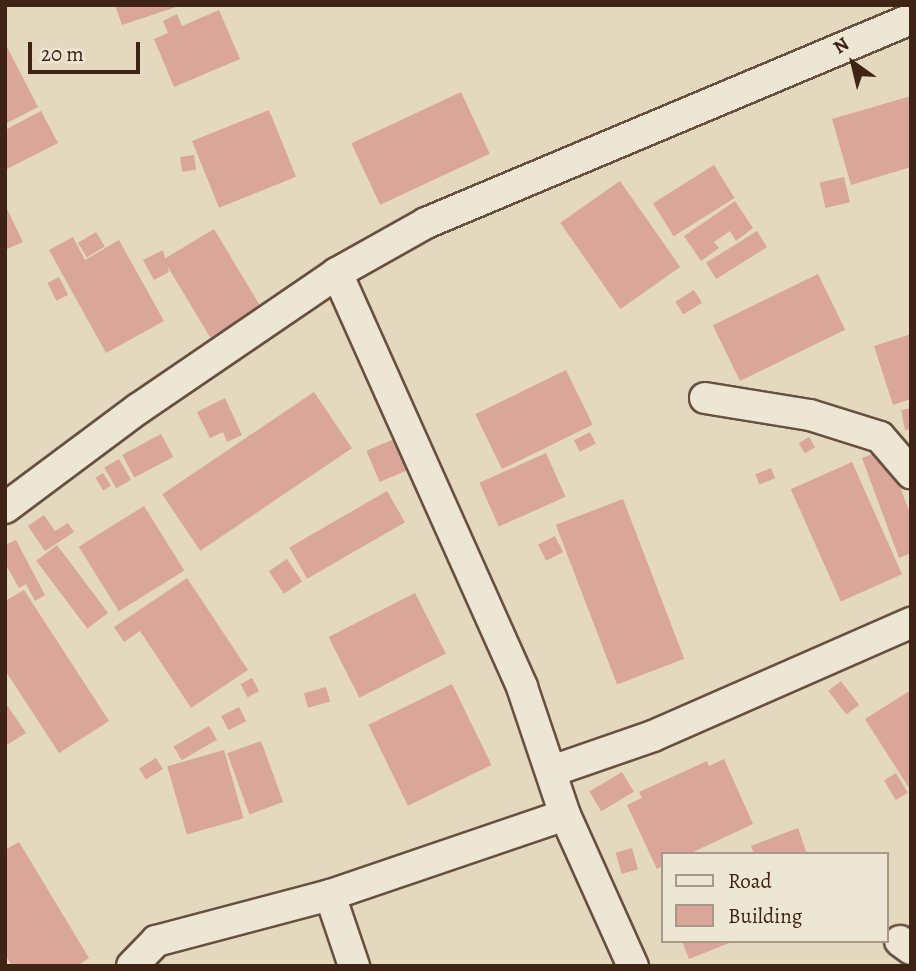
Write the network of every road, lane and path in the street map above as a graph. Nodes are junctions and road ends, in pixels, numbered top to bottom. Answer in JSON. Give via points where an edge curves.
{"nodes":[{"id":1,"x":911,"y":19,"type":"edge"},
{"id":2,"x":337,"y":273,"type":"junction"},
{"id":3,"x":705,"y":398,"type":"dead end"},
{"id":4,"x":911,"y":473,"type":"edge"},
{"id":5,"x":5,"y":508,"type":"edge"},
{"id":6,"x":911,"y":623,"type":"edge"},
{"id":7,"x":552,"y":771,"type":"junction"},
{"id":8,"x":565,"y":815,"type":"junction"},
{"id":9,"x":330,"y":895,"type":"junction"},
{"id":10,"x":132,"y":966,"type":"edge"},
{"id":11,"x":354,"y":966,"type":"edge"},
{"id":12,"x":633,"y":966,"type":"edge"}],
"edges":[{"from":1,"to":2,"type":"street","via":[[426,223]]},
{"from":2,"to":5,"type":"street","via":[[138,409]]},
{"from":2,"to":7,"type":"street","via":[[522,687]]},
{"from":3,"to":4,"type":"street","via":[[810,415],[880,437]]},
{"from":6,"to":7,"type":"street","via":[[653,736]]},
{"from":7,"to":8,"type":"street"},
{"from":8,"to":9,"type":"street"},
{"from":8,"to":12,"type":"street"},
{"from":9,"to":10,"type":"street","via":[[156,942]]},
{"from":9,"to":11,"type":"street"}]}
